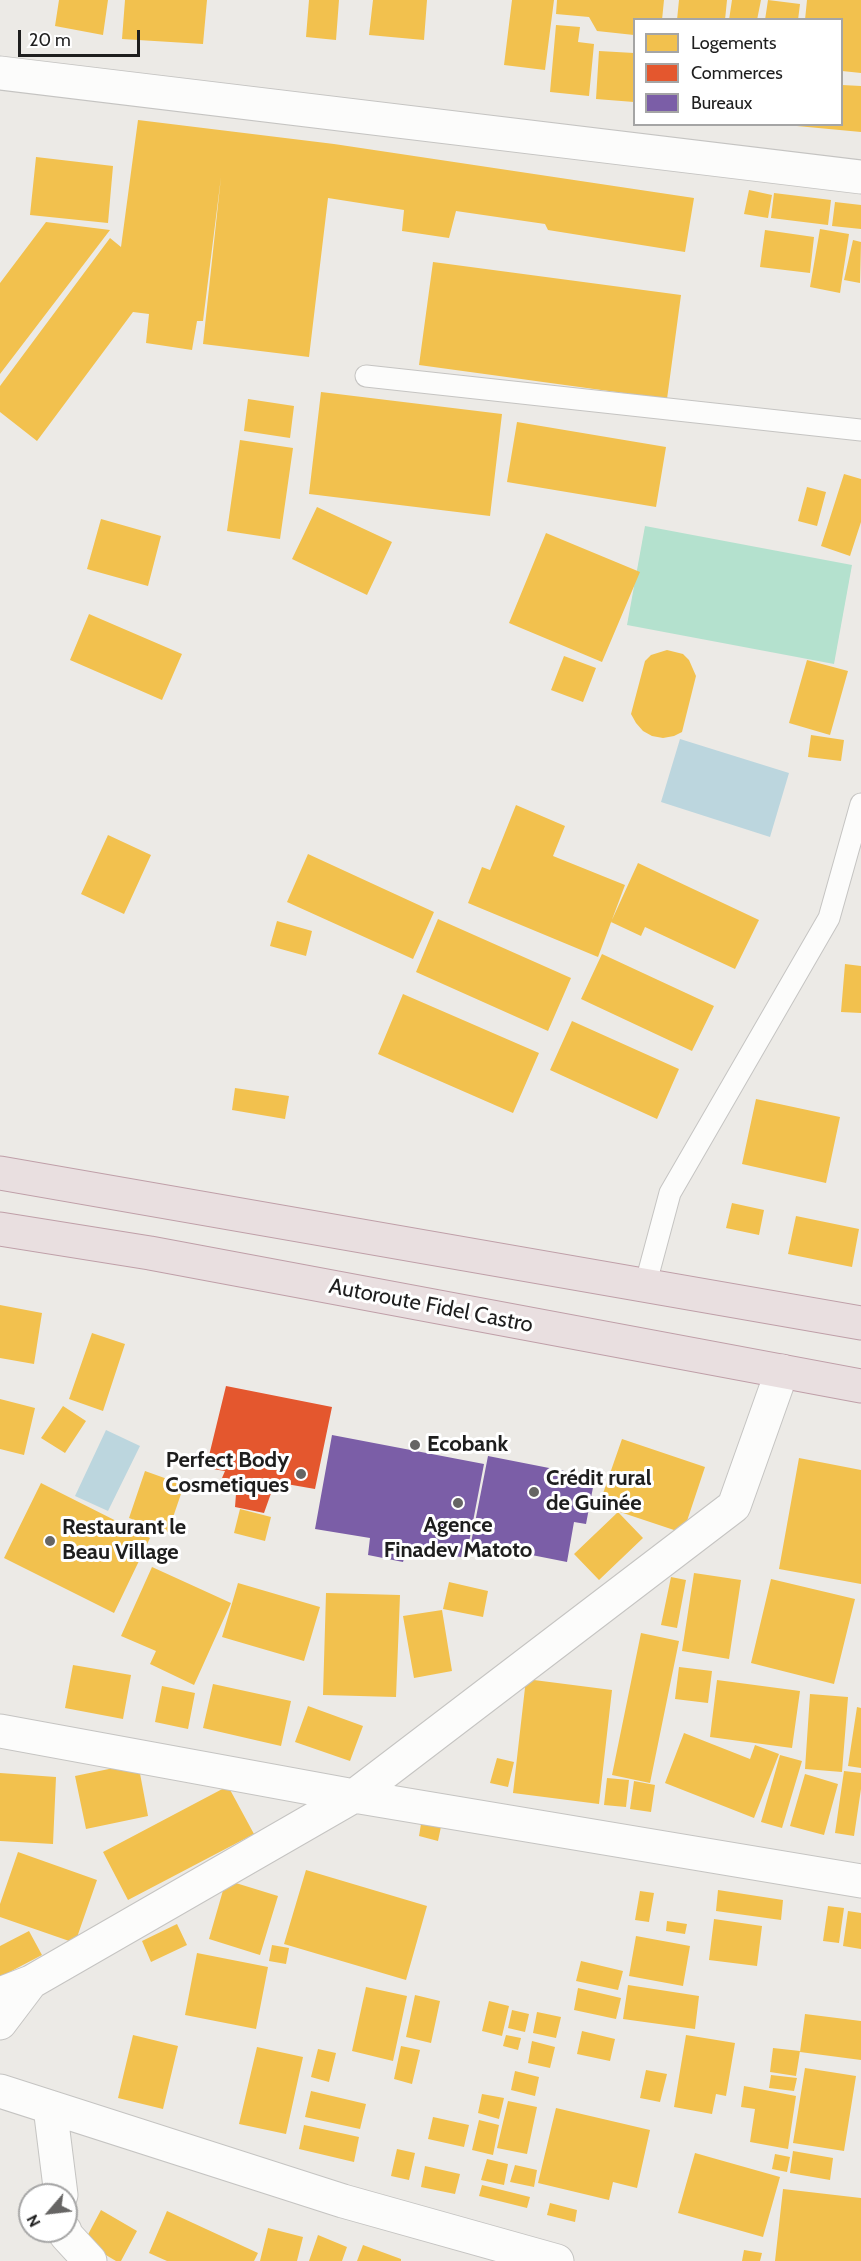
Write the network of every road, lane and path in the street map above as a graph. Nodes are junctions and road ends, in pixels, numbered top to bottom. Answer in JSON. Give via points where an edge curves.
{"nodes":[{"id":1,"x":0,"y":73,"type":"edge"},
{"id":2,"x":861,"y":177,"type":"edge"},
{"id":3,"x":366,"y":376,"type":"dead end"},
{"id":4,"x":861,"y":430,"type":"edge"},
{"id":5,"x":861,"y":804,"type":"edge"},
{"id":6,"x":0,"y":1173,"type":"edge"},
{"id":7,"x":0,"y":1228,"type":"edge"},
{"id":8,"x":645,"y":1286,"type":"junction"},
{"id":9,"x":861,"y":1323,"type":"edge"},
{"id":10,"x":782,"y":1371,"type":"junction"},
{"id":11,"x":861,"y":1386,"type":"edge"},
{"id":12,"x":0,"y":1731,"type":"edge"},
{"id":13,"x":354,"y":1796,"type":"junction"},
{"id":14,"x":861,"y":1881,"type":"edge"},
{"id":15,"x":31,"y":1982,"type":"junction"},
{"id":16,"x":0,"y":1994,"type":"edge"},
{"id":17,"x":0,"y":2023,"type":"edge"},
{"id":18,"x":0,"y":2091,"type":"edge"},
{"id":19,"x":50,"y":2107,"type":"junction"},
{"id":20,"x":60,"y":2183,"type":"edge"},
{"id":21,"x":73,"y":2243,"type":"edge"},
{"id":22,"x":90,"y":2261,"type":"edge"},
{"id":23,"x":557,"y":2261,"type":"edge"}],
"edges":[{"from":1,"to":2,"type":"street"},
{"from":3,"to":4,"type":"lane"},
{"from":5,"to":8,"type":"lane","via":[[829,918],[670,1193]]},
{"from":6,"to":8,"type":"highway"},
{"from":7,"to":10,"type":"highway","name":"Autoroute Fidel Castro"},
{"from":8,"to":9,"type":"highway"},
{"from":10,"to":11,"type":"highway","name":"Autoroute Fidel Castro"},
{"from":10,"to":13,"type":"street","via":[[734,1506]]},
{"from":12,"to":13,"type":"street"},
{"from":13,"to":14,"type":"street"},
{"from":13,"to":15,"type":"street"},
{"from":15,"to":16,"type":"street"},
{"from":15,"to":17,"type":"street"},
{"from":18,"to":19,"type":"street"},
{"from":19,"to":20,"type":"street"},
{"from":19,"to":23,"type":"street","via":[[343,2201]]},
{"from":21,"to":22,"type":"street"}]}
